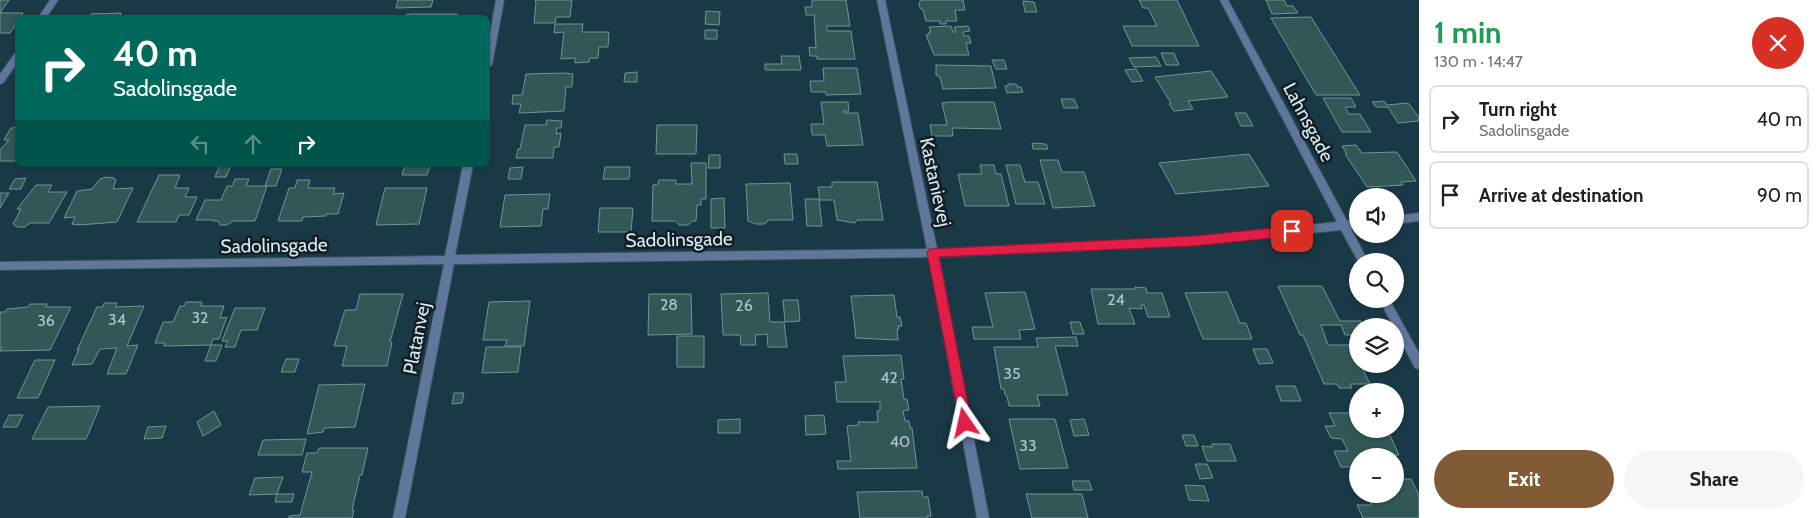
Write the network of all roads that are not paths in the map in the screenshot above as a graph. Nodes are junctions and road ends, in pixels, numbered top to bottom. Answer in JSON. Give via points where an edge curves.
{"nodes":[{"id":1,"x":54,"y":0,"type":"edge"},
{"id":2,"x":500,"y":0,"type":"edge"},
{"id":3,"x":881,"y":0,"type":"edge"},
{"id":4,"x":1224,"y":0,"type":"edge"},
{"id":5,"x":44,"y":15,"type":"edge"},
{"id":6,"x":490,"y":54,"type":"edge"},
{"id":7,"x":15,"y":59,"type":"edge"},
{"id":8,"x":0,"y":81,"type":"edge"},
{"id":9,"x":468,"y":167,"type":"edge"},
{"id":10,"x":1419,"y":217,"type":"edge"},
{"id":11,"x":1404,"y":219,"type":"edge"},
{"id":12,"x":1349,"y":225,"type":"edge"},
{"id":13,"x":1344,"y":226,"type":"junction"},
{"id":14,"x":933,"y":253,"type":"junction"},
{"id":15,"x":1359,"y":253,"type":"edge"},
{"id":16,"x":449,"y":261,"type":"junction"},
{"id":17,"x":0,"y":266,"type":"edge"},
{"id":18,"x":1389,"y":308,"type":"edge"},
{"id":19,"x":1419,"y":364,"type":"edge"},
{"id":20,"x":399,"y":518,"type":"edge"},
{"id":21,"x":983,"y":518,"type":"edge"}],
"edges":[{"from":1,"to":5,"type":"street"},
{"from":2,"to":6,"type":"street"},
{"from":3,"to":14,"type":"street","name":"Kastanievej"},
{"from":4,"to":13,"type":"street","name":"Lahnsgade"},
{"from":7,"to":8,"type":"street"},
{"from":9,"to":16,"type":"street","name":"Platanvej"},
{"from":10,"to":11,"type":"street"},
{"from":12,"to":13,"type":"street","name":"Sadolinsgade"},
{"from":13,"to":14,"type":"street","name":"Sadolinsgade","via":[[1194,241]]},
{"from":13,"to":15,"type":"street","name":"Lahnsgade"},
{"from":14,"to":16,"type":"street","name":"Sadolinsgade"},
{"from":14,"to":21,"type":"street","name":"Kastanievej"},
{"from":16,"to":17,"type":"street","name":"Sadolinsgade"},
{"from":16,"to":20,"type":"street","name":"Platanvej"},
{"from":18,"to":19,"type":"street"}]}
